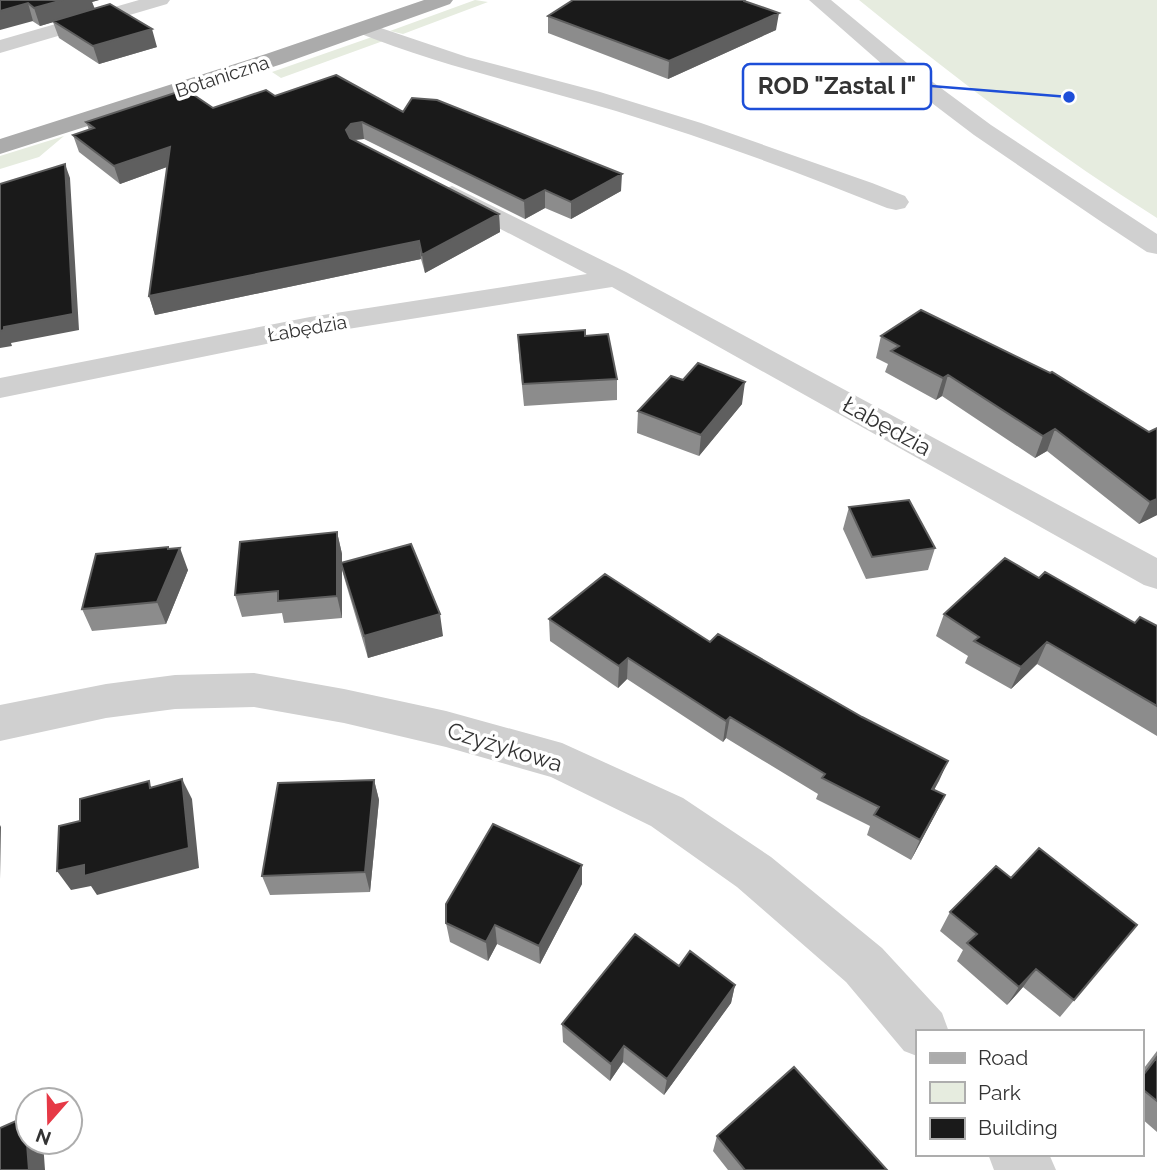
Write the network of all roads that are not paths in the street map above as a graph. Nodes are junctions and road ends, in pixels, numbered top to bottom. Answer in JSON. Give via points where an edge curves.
{"nodes":[{"id":1,"x":160,"y":0,"type":"edge"},
{"id":2,"x":443,"y":0,"type":"edge"},
{"id":3,"x":819,"y":0,"type":"edge"},
{"id":4,"x":363,"y":28,"type":"junction"},
{"id":5,"x":0,"y":47,"type":"edge"},
{"id":6,"x":0,"y":147,"type":"edge"},
{"id":7,"x":423,"y":179,"type":"edge"},
{"id":8,"x":896,"y":202,"type":"dead end"},
{"id":9,"x":1157,"y":246,"type":"edge"},
{"id":10,"x":616,"y":278,"type":"junction"},
{"id":11,"x":0,"y":388,"type":"edge"},
{"id":12,"x":1157,"y":575,"type":"edge"},
{"id":13,"x":0,"y":723,"type":"edge"},
{"id":14,"x":921,"y":1030,"type":"edge"}],
"edges":[{"from":1,"to":5,"type":"street"},
{"from":2,"to":4,"type":"main road","name":"Botaniczna"},
{"from":3,"to":9,"type":"street","via":[[968,120]]},
{"from":4,"to":6,"type":"main road","name":"Botaniczna"},
{"from":4,"to":8,"type":"street","via":[[739,144]]},
{"from":7,"to":10,"type":"street","name":"Łabędzia"},
{"from":10,"to":11,"type":"street","name":"Łabędzia","via":[[310,327]]},
{"from":10,"to":12,"type":"street","name":"Łabędzia"},
{"from":13,"to":14,"type":"street","name":"Czyżykowa","via":[[175,692],[254,690],[446,729],[562,762],[667,812],[754,872],[864,965]]}]}
